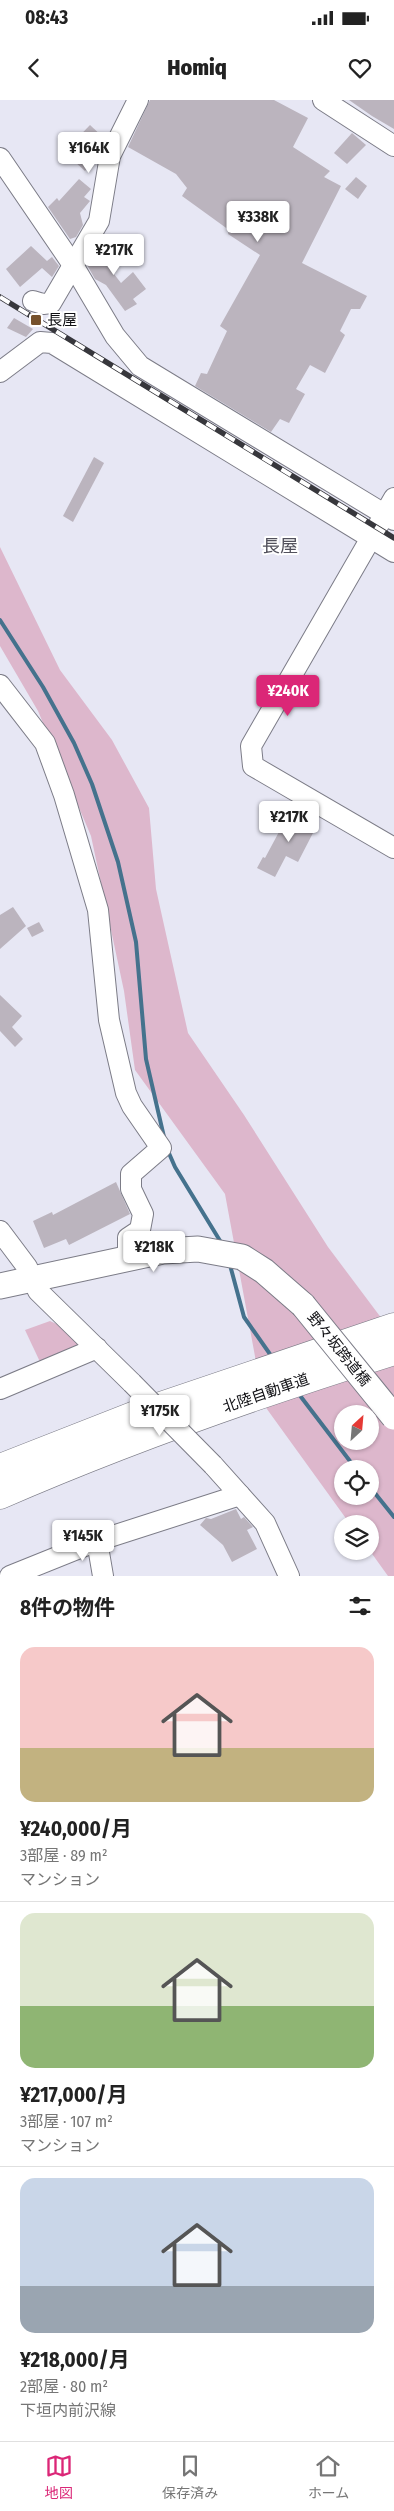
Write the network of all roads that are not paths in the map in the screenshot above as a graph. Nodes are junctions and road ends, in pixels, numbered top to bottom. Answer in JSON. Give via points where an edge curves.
{"nodes":[{"id":1,"x":138,"y":100,"type":"edge"},
{"id":2,"x":323,"y":100,"type":"edge"},
{"id":3,"x":394,"y":146,"type":"edge"},
{"id":4,"x":0,"y":158,"type":"edge"},
{"id":5,"x":72,"y":265,"type":"junction"},
{"id":6,"x":33,"y":301,"type":"dead end"},
{"id":7,"x":0,"y":372,"type":"edge"},
{"id":8,"x":391,"y":511,"type":"edge"},
{"id":9,"x":372,"y":539,"type":"junction"},
{"id":10,"x":394,"y":552,"type":"edge"},
{"id":11,"x":0,"y":685,"type":"edge"},
{"id":12,"x":394,"y":848,"type":"edge"},
{"id":13,"x":0,"y":1230,"type":"edge"},
{"id":14,"x":128,"y":1258,"type":"junction"},
{"id":15,"x":32,"y":1278,"type":"junction"},
{"id":16,"x":0,"y":1286,"type":"edge"},
{"id":17,"x":394,"y":1327,"type":"edge"},
{"id":18,"x":96,"y":1348,"type":"junction"},
{"id":19,"x":394,"y":1351,"type":"edge"},
{"id":20,"x":0,"y":1389,"type":"edge"},
{"id":21,"x":394,"y":1417,"type":"edge"},
{"id":22,"x":0,"y":1468,"type":"edge"},
{"id":23,"x":0,"y":1495,"type":"edge"},
{"id":24,"x":240,"y":1495,"type":"junction"},
{"id":25,"x":97,"y":1541,"type":"junction"},
{"id":26,"x":10,"y":1576,"type":"edge"},
{"id":27,"x":103,"y":1576,"type":"edge"},
{"id":28,"x":290,"y":1576,"type":"edge"}],
"edges":[{"from":1,"to":5,"type":"street","via":[[110,156],[99,221]]},
{"from":2,"to":3,"type":"street"},
{"from":4,"to":5,"type":"street"},
{"from":5,"to":6,"type":"street","via":[[51,303]]},
{"from":5,"to":8,"type":"street","via":[[115,336],[140,366]]},
{"from":7,"to":9,"type":"street","via":[[40,342],[52,343]]},
{"from":8,"to":9,"type":"street"},
{"from":9,"to":10,"type":"street"},
{"from":9,"to":12,"type":"street","via":[[251,746],[253,766]]},
{"from":11,"to":14,"type":"street","via":[[46,743],[64,794],[98,910],[109,1020],[126,1093],[160,1148],[131,1174],[131,1189],[143,1214],[140,1230],[128,1238]]},
{"from":13,"to":15,"type":"street"},
{"from":14,"to":15,"type":"main road","name":"野々坂跨道橋"},
{"from":14,"to":21,"type":"main road","name":"野々坂跨道橋","bridge":true,"via":[[198,1249],[242,1256],[303,1305]]},
{"from":15,"to":16,"type":"main road","name":"野々坂跨道橋"},
{"from":15,"to":18,"type":"street","via":[[38,1291]]},
{"from":17,"to":22,"type":"highway","name":"北陸自動車道","via":[[143,1412]]},
{"from":18,"to":20,"type":"street"},
{"from":18,"to":24,"type":"street","bridge":true},
{"from":19,"to":23,"type":"highway","name":"北陸自動車道","via":[[162,1429]]},
{"from":24,"to":25,"type":"street"},
{"from":24,"to":28,"type":"street","via":[[265,1523]]},
{"from":25,"to":26,"type":"street"},
{"from":25,"to":27,"type":"street"}]}
